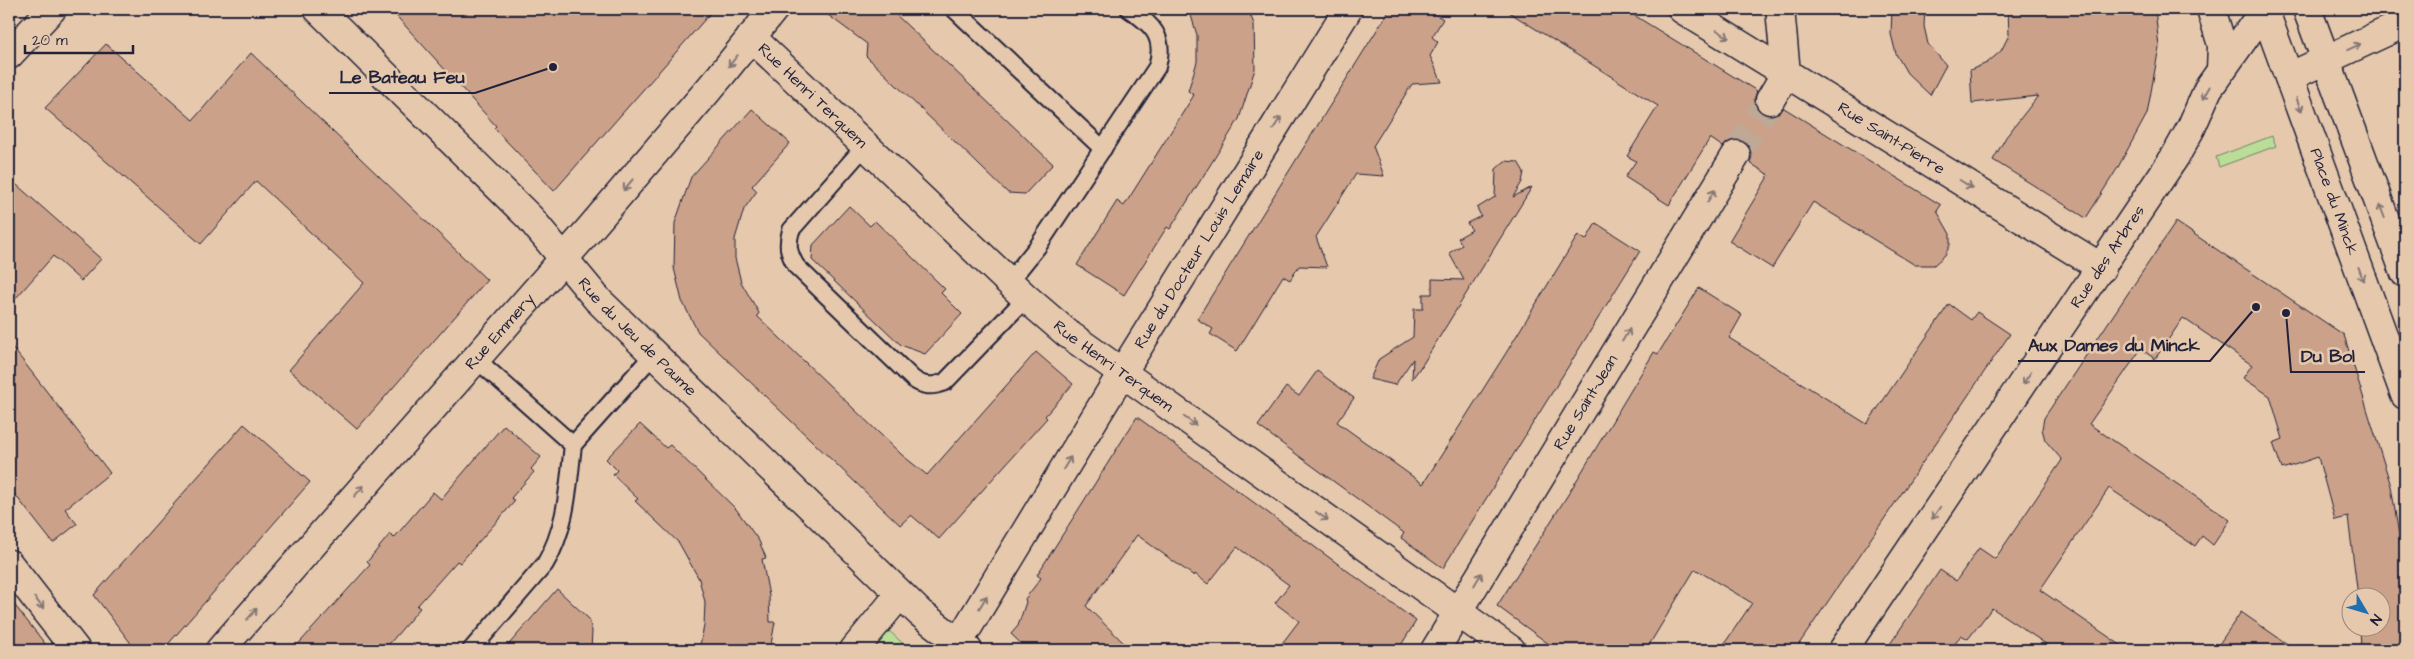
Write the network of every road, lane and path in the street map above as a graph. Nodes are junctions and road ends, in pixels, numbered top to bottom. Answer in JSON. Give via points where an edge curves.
{"nodes":[{"id":1,"x":52,"y":9,"type":"edge"},
{"id":2,"x":318,"y":9,"type":"edge"},
{"id":3,"x":774,"y":9,"type":"edge"},
{"id":4,"x":954,"y":9,"type":"edge"},
{"id":5,"x":1129,"y":9,"type":"edge"},
{"id":6,"x":1348,"y":9,"type":"edge"},
{"id":7,"x":1682,"y":9,"type":"edge"},
{"id":8,"x":1780,"y":9,"type":"edge"},
{"id":9,"x":2211,"y":9,"type":"edge"},
{"id":10,"x":2265,"y":9,"type":"edge"},
{"id":11,"x":2307,"y":9,"type":"edge"},
{"id":12,"x":2405,"y":23,"type":"edge"},
{"id":13,"x":751,"y":37,"type":"junction"},
{"id":14,"x":9,"y":55,"type":"edge"},
{"id":15,"x":2326,"y":60,"type":"junction"},
{"id":16,"x":2221,"y":70,"type":"junction"},
{"id":17,"x":1786,"y":73,"type":"junction"},
{"id":18,"x":2289,"y":77,"type":"junction"},
{"id":19,"x":1770,"y":100,"type":"tunnel mouth"},
{"id":20,"x":865,"y":146,"type":"junction"},
{"id":21,"x":1103,"y":149,"type":"junction"},
{"id":22,"x":1736,"y":154,"type":"tunnel mouth"},
{"id":23,"x":564,"y":259,"type":"junction"},
{"id":24,"x":2102,"y":268,"type":"junction"},
{"id":25,"x":2405,"y":273,"type":"edge"},
{"id":26,"x":1017,"y":290,"type":"junction"},
{"id":27,"x":653,"y":355,"type":"junction"},
{"id":28,"x":2398,"y":355,"type":"edge"},
{"id":29,"x":476,"y":359,"type":"junction"},
{"id":30,"x":1122,"y":373,"type":"junction"},
{"id":31,"x":2405,"y":396,"type":"edge"},
{"id":32,"x":573,"y":445,"type":"junction"},
{"id":33,"x":9,"y":564,"type":"edge"},
{"id":34,"x":900,"y":594,"type":"junction"},
{"id":35,"x":1458,"y":612,"type":"junction"},
{"id":36,"x":960,"y":648,"type":"edge"},
{"id":37,"x":76,"y":650,"type":"edge"},
{"id":38,"x":220,"y":650,"type":"edge"},
{"id":39,"x":471,"y":650,"type":"edge"},
{"id":40,"x":854,"y":650,"type":"edge"},
{"id":41,"x":1435,"y":650,"type":"edge"},
{"id":42,"x":1511,"y":650,"type":"edge"},
{"id":43,"x":1843,"y":650,"type":"edge"}],
"edges":[{"from":1,"to":14,"type":"street"},
{"from":2,"to":23,"type":"street","name":"Rue du Jeu de Paume","via":[[530,218]]},
{"from":3,"to":13,"type":"street","name":"Rue Emmery"},
{"from":4,"to":21,"type":"lane"},
{"from":5,"to":21,"type":"lane","via":[[1152,28],[1161,54],[1157,67]]},
{"from":30,"to":6,"type":"street","name":"Rue du Docteur Louis Lemaire","one_way":true},
{"from":7,"to":17,"type":"street","name":"Rue Saint-Pierre","one_way":true},
{"from":8,"to":17,"type":"street"},
{"from":9,"to":16,"type":"street","via":[[2222,45]]},
{"from":10,"to":16,"type":"street","name":"Rue des Arbres"},
{"from":10,"to":18,"type":"street","name":"Place du Minck"},
{"from":11,"to":15,"type":"street"},
{"from":15,"to":12,"type":"street","one_way":true},
{"from":13,"to":20,"type":"street","name":"Rue Henri Terquem"},
{"from":13,"to":23,"type":"street","name":"Rue Emmery","one_way":true},
{"from":15,"to":18,"type":"street"},
{"from":25,"to":15,"type":"street","one_way":true},
{"from":16,"to":24,"type":"street","name":"Rue des Arbres","one_way":true,"via":[[2202,100],[2184,142]]},
{"from":17,"to":19,"type":"street"},
{"from":17,"to":24,"type":"street","name":"Rue Saint-Pierre","one_way":true},
{"from":18,"to":28,"type":"street","name":"Place du Minck","one_way":true},
{"from":20,"to":26,"type":"street","name":"Rue Henri Terquem"},
{"from":20,"to":26,"type":"lane","via":[[792,230],[787,243],[789,254],[796,266],[912,378],[929,386],[945,382]]},
{"from":21,"to":26,"type":"lane","via":[[1038,246]]},
{"from":35,"to":22,"type":"street","name":"Rue Saint-Jean","one_way":true},
{"from":23,"to":27,"type":"street","name":"Rue du Jeu de Paume","via":[[592,294]]},
{"from":23,"to":29,"type":"street","name":"Rue Emmery"},
{"from":24,"to":43,"type":"street","name":"Rue des Arbres","one_way":true},
{"from":26,"to":30,"type":"street","name":"Rue Henri Terquem","via":[[1068,334]]},
{"from":27,"to":32,"type":"lane"},
{"from":27,"to":34,"type":"street","name":"Rue du Jeu de Paume"},
{"from":28,"to":31,"type":"street","name":"Place du Minck"},
{"from":29,"to":32,"type":"lane"},
{"from":38,"to":29,"type":"street","name":"Rue Emmery","one_way":true},
{"from":30,"to":35,"type":"street","name":"Rue Henri Terquem","one_way":true},
{"from":36,"to":30,"type":"street","name":"Rue du Docteur Louis Lemaire","one_way":true},
{"from":32,"to":39,"type":"lane","via":[[563,522],[553,552]]},
{"from":33,"to":37,"type":"street","one_way":true},
{"from":34,"to":36,"type":"street","name":"Rue du Jeu de Paume"},
{"from":34,"to":40,"type":"street"},
{"from":35,"to":41,"type":"street","name":"Rue Saint-Jean"},
{"from":35,"to":42,"type":"street","name":"Rue Henri Terquem"}]}
